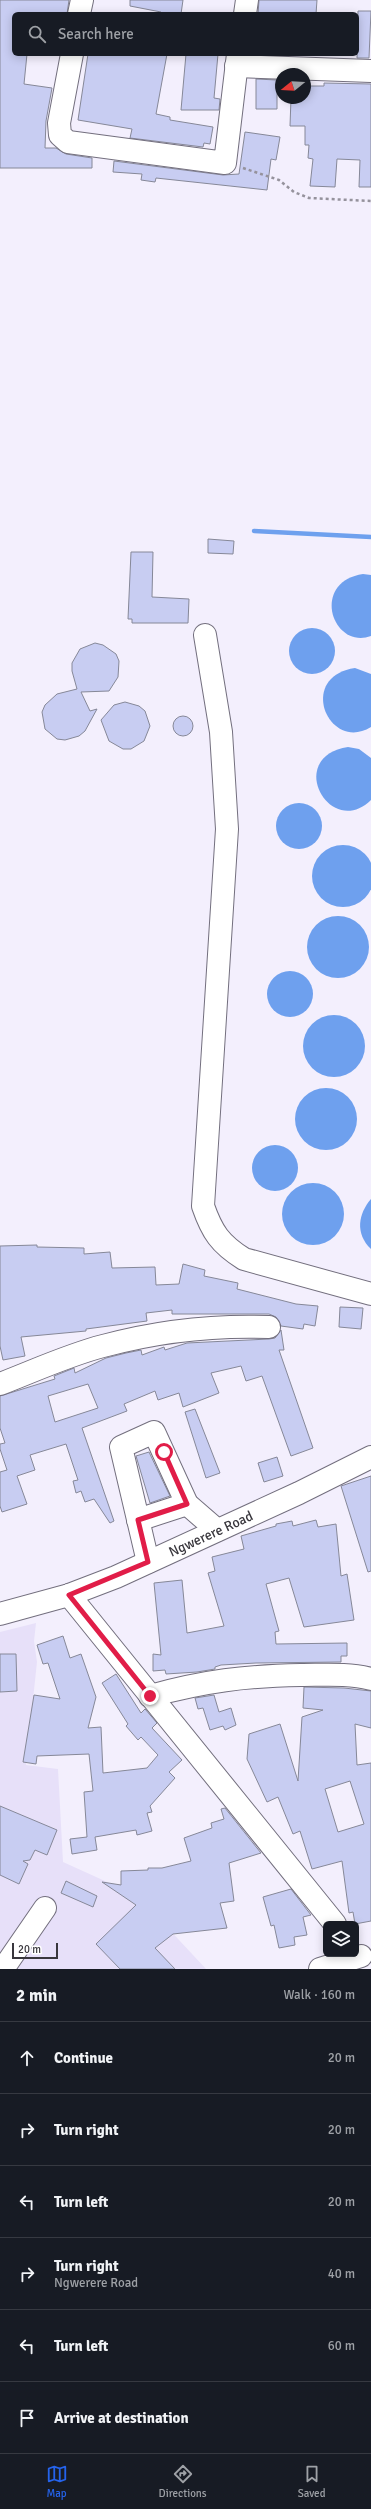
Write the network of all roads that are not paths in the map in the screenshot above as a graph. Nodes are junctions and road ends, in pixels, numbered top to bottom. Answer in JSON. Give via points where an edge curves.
{"nodes":[{"id":1,"x":82,"y":0,"type":"edge"},
{"id":2,"x":247,"y":0,"type":"edge"},
{"id":3,"x":79,"y":12,"type":"edge"},
{"id":4,"x":245,"y":12,"type":"edge"},
{"id":5,"x":72,"y":56,"type":"edge"},
{"id":6,"x":237,"y":60,"type":"edge"},
{"id":7,"x":371,"y":70,"type":"edge"},
{"id":8,"x":205,"y":635,"type":"dead end"},
{"id":9,"x":371,"y":1294,"type":"edge"},
{"id":10,"x":269,"y":1327,"type":"dead end"},
{"id":11,"x":0,"y":1384,"type":"edge"},
{"id":12,"x":371,"y":1457,"type":"edge"},
{"id":13,"x":187,"y":1504,"type":"junction"},
{"id":14,"x":138,"y":1520,"type":"junction"},
{"id":15,"x":217,"y":1530,"type":"junction"},
{"id":16,"x":148,"y":1562,"type":"junction"},
{"id":17,"x":69,"y":1595,"type":"junction"},
{"id":18,"x":0,"y":1614,"type":"edge"},
{"id":19,"x":371,"y":1680,"type":"edge"},
{"id":20,"x":150,"y":1696,"type":"junction"},
{"id":21,"x":46,"y":1908,"type":"dead end"},
{"id":22,"x":333,"y":1921,"type":"edge"},
{"id":23,"x":363,"y":1954,"type":"edge"},
{"id":24,"x":3,"y":1969,"type":"edge"},
{"id":25,"x":320,"y":1969,"type":"edge"}],
"edges":[{"from":1,"to":3,"type":"street"},
{"from":2,"to":4,"type":"street"},
{"from":5,"to":6,"type":"street","via":[[59,123],[60,135],[68,142],[225,163]]},
{"from":6,"to":7,"type":"street"},
{"from":8,"to":9,"type":"street","via":[[221,732],[227,828],[203,1206],[210,1227],[222,1242],[244,1259]]},
{"from":10,"to":11,"type":"street","via":[[205,1326],[168,1331],[102,1346]]},
{"from":12,"to":15,"type":"street","name":"Ngwerere Road"},
{"from":13,"to":14,"type":"street"},
{"from":13,"to":14,"type":"street","via":[[154,1432],[121,1447]]},
{"from":13,"to":15,"type":"street"},
{"from":14,"to":16,"type":"street"},
{"from":15,"to":16,"type":"street","name":"Ngwerere Road"},
{"from":16,"to":17,"type":"street","name":"Ngwerere Road"},
{"from":17,"to":18,"type":"street","name":"Ngwerere Road"},
{"from":17,"to":20,"type":"street"},
{"from":19,"to":20,"type":"street","via":[[336,1675],[245,1677],[196,1684]]},
{"from":20,"to":22,"type":"street"},
{"from":21,"to":24,"type":"street"},
{"from":23,"to":25,"type":"street"}]}
